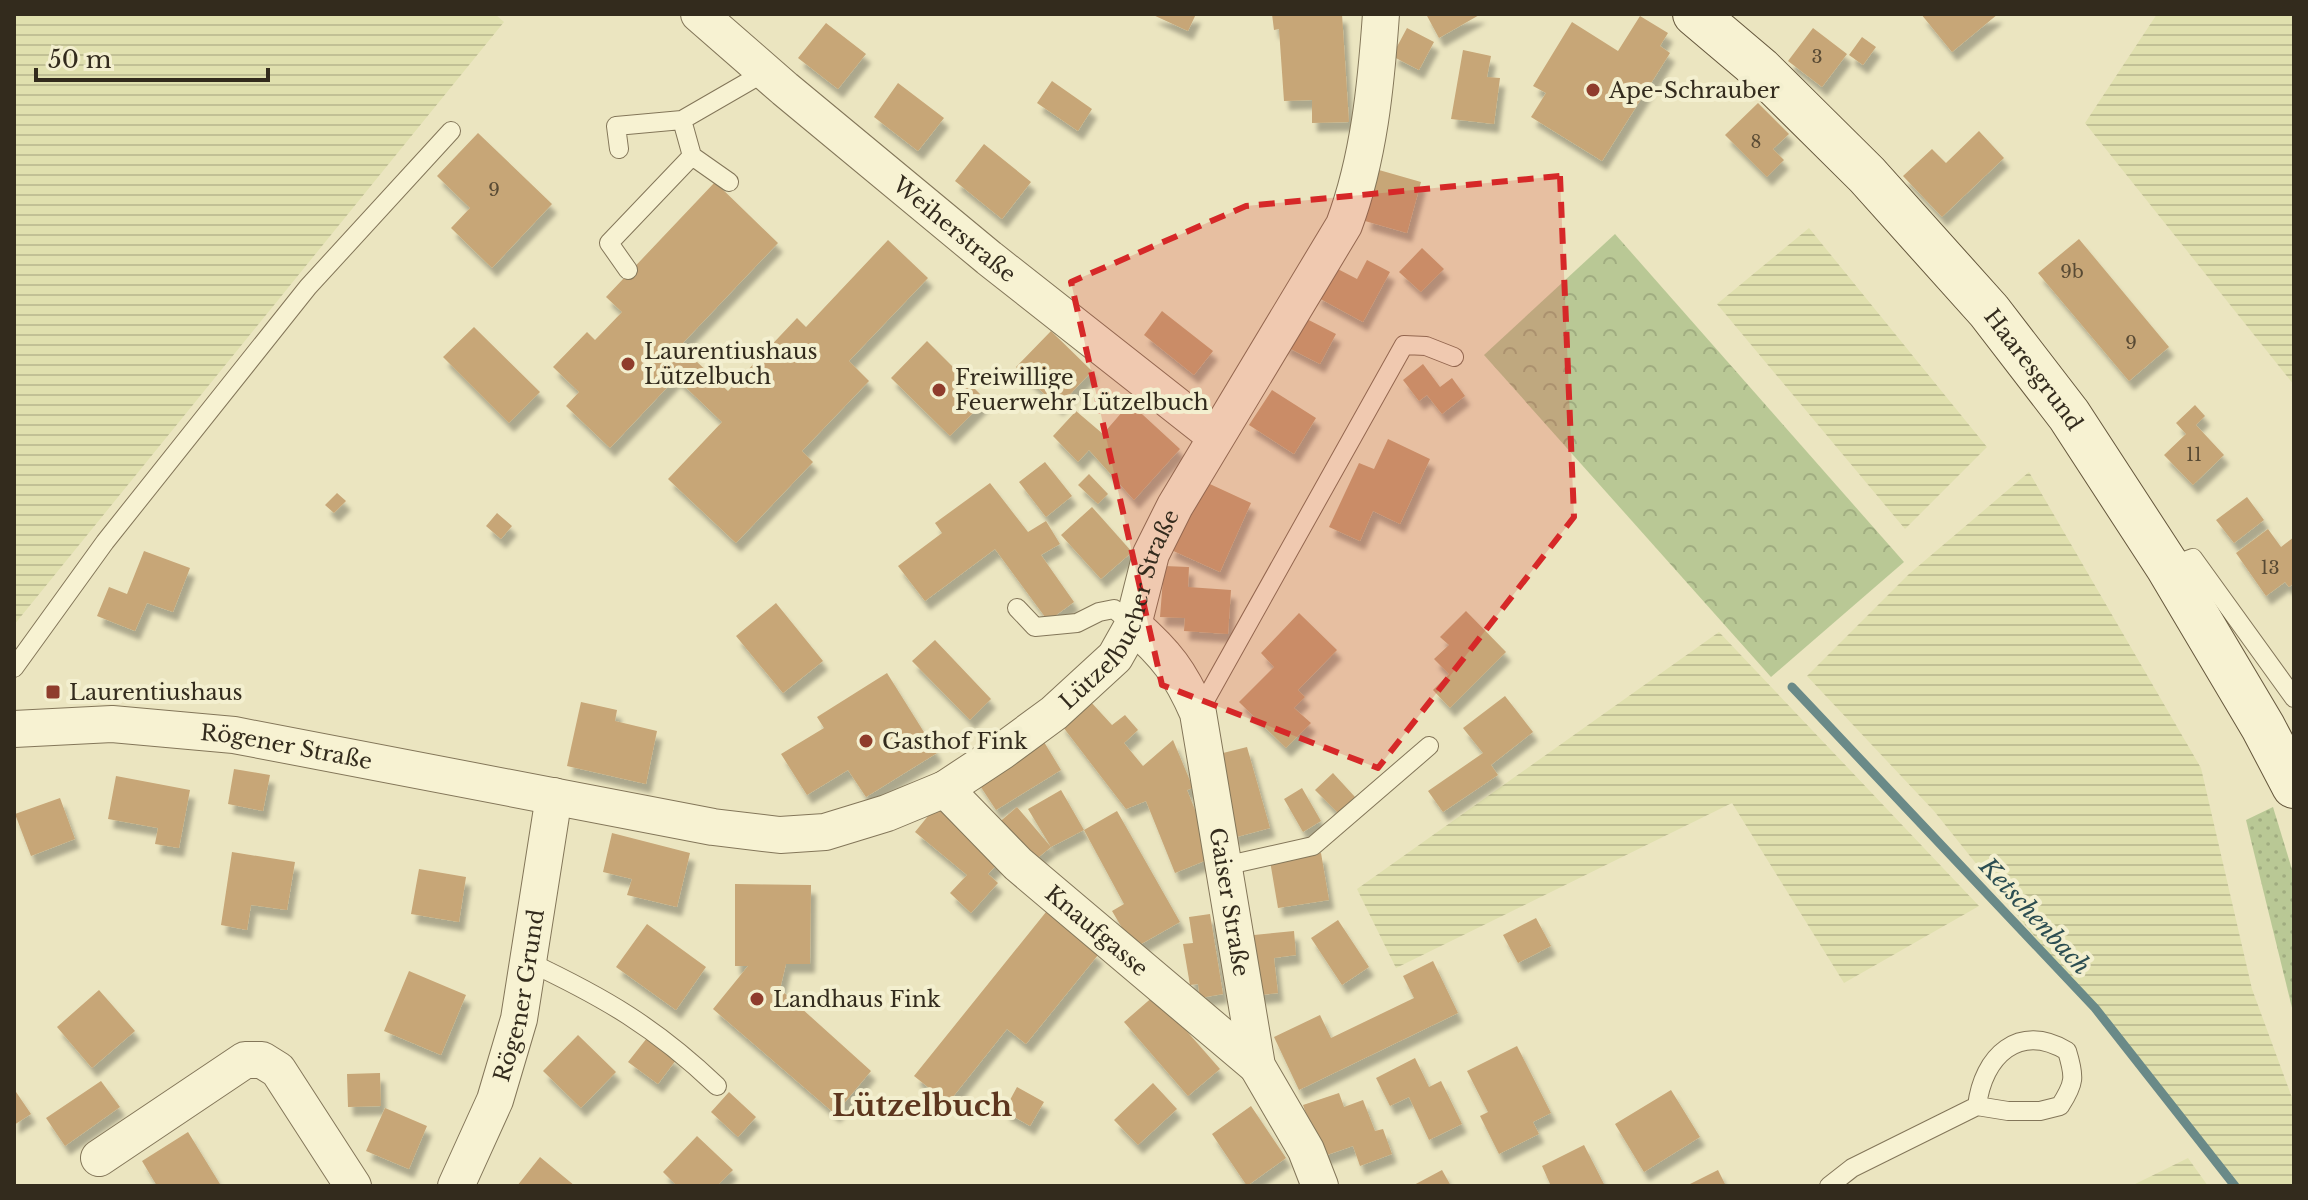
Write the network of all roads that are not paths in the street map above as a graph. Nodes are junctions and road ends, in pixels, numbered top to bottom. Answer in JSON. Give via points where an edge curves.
{"nodes":[{"id":1,"x":699,"y":14,"type":"edge"},
{"id":2,"x":1381,"y":14,"type":"edge"},
{"id":3,"x":1695,"y":14,"type":"edge"},
{"id":4,"x":767,"y":71,"type":"junction"},
{"id":5,"x":682,"y":120,"type":"junction"},
{"id":6,"x":451,"y":131,"type":"dead end"},
{"id":7,"x":619,"y":149,"type":"dead end"},
{"id":8,"x":692,"y":156,"type":"junction"},
{"id":9,"x":729,"y":182,"type":"dead end"},
{"id":10,"x":628,"y":270,"type":"dead end"},
{"id":11,"x":1454,"y":357,"type":"dead end"},
{"id":12,"x":1215,"y":436,"type":"junction"},
{"id":13,"x":2168,"y":567,"type":"junction"},
{"id":14,"x":1017,"y":608,"type":"dead end"},
{"id":15,"x":1133,"y":625,"type":"junction"},
{"id":16,"x":14,"y":668,"type":"edge"},
{"id":17,"x":2294,"y":698,"type":"edge"},
{"id":18,"x":1198,"y":713,"type":"junction"},
{"id":19,"x":14,"y":729,"type":"edge"},
{"id":20,"x":1429,"y":746,"type":"dead end"},
{"id":21,"x":2294,"y":786,"type":"edge"},
{"id":22,"x":945,"y":789,"type":"junction"},
{"id":23,"x":554,"y":796,"type":"junction"},
{"id":24,"x":1224,"y":866,"type":"junction"},
{"id":25,"x":529,"y":962,"type":"junction"},
{"id":26,"x":1257,"y":1066,"type":"junction"},
{"id":27,"x":717,"y":1086,"type":"dead end"},
{"id":28,"x":1977,"y":1106,"type":"junction"},
{"id":29,"x":99,"y":1158,"type":"dead end"},
{"id":30,"x":353,"y":1186,"type":"edge"},
{"id":31,"x":456,"y":1186,"type":"edge"},
{"id":32,"x":1320,"y":1186,"type":"edge"},
{"id":33,"x":1829,"y":1186,"type":"edge"}],
"edges":[{"from":1,"to":4,"type":"street","name":"Weiherstraße"},
{"from":2,"to":12,"type":"street","name":"Lützelbucher Straße","via":[[1375,92],[1344,225]]},
{"from":3,"to":13,"type":"street","name":"Haaresgrund","via":[[1760,69],[1867,175],[1989,311],[2069,415]]},
{"from":4,"to":5,"type":"lane"},
{"from":4,"to":12,"type":"street","name":"Weiherstraße","via":[[989,258]]},
{"from":5,"to":7,"type":"lane","via":[[616,126]]},
{"from":5,"to":8,"type":"lane"},
{"from":6,"to":16,"type":"lane","via":[[308,287],[105,542]]},
{"from":8,"to":9,"type":"lane"},
{"from":8,"to":10,"type":"lane","via":[[609,243]]},
{"from":11,"to":18,"type":"lane","via":[[1426,346],[1404,345]]},
{"from":12,"to":15,"type":"street","name":"Lützelbucher Straße","via":[[1151,554]]},
{"from":13,"to":17,"type":"lane","via":[[2193,558]]},
{"from":13,"to":21,"type":"street","name":"Haaresgrund"},
{"from":14,"to":15,"type":"lane","via":[[1035,627],[1077,623],[1114,609]]},
{"from":15,"to":18,"type":"street","name":"Gaiser Straße","via":[[1162,651]]},
{"from":15,"to":22,"type":"street","name":"Lützelbucher Straße","via":[[1115,657],[1054,713]]},
{"from":18,"to":24,"type":"street","name":"Gaiser Straße"},
{"from":19,"to":23,"type":"street","name":"Rögener Straße","via":[[112,724],[234,735]]},
{"from":20,"to":24,"type":"lane","via":[[1313,846]]},
{"from":22,"to":23,"type":"street","name":"Lützelbucher Straße","via":[[825,832],[780,835]]},
{"from":22,"to":26,"type":"street","name":"Knaufgasse","via":[[1018,864]]},
{"from":23,"to":25,"type":"street","name":"Rögener Grund"},
{"from":24,"to":26,"type":"street","name":"Gaiser Straße"},
{"from":25,"to":27,"type":"lane","via":[[645,1024]]},
{"from":25,"to":31,"type":"street","name":"Rögener Grund","via":[[495,1100]]},
{"from":26,"to":32,"type":"street","name":"Gaiser Straße","via":[[1306,1150]]},
{"from":28,"to":28,"type":"lane","via":[[2008,1111],[2060,1106],[2072,1089],[2074,1072],[2067,1051],[2052,1042],[2022,1040],[2008,1047],[1989,1065]]},
{"from":28,"to":33,"type":"lane","via":[[1852,1168]]},
{"from":29,"to":30,"type":"street","via":[[245,1060],[262,1060],[278,1070]]}]}
